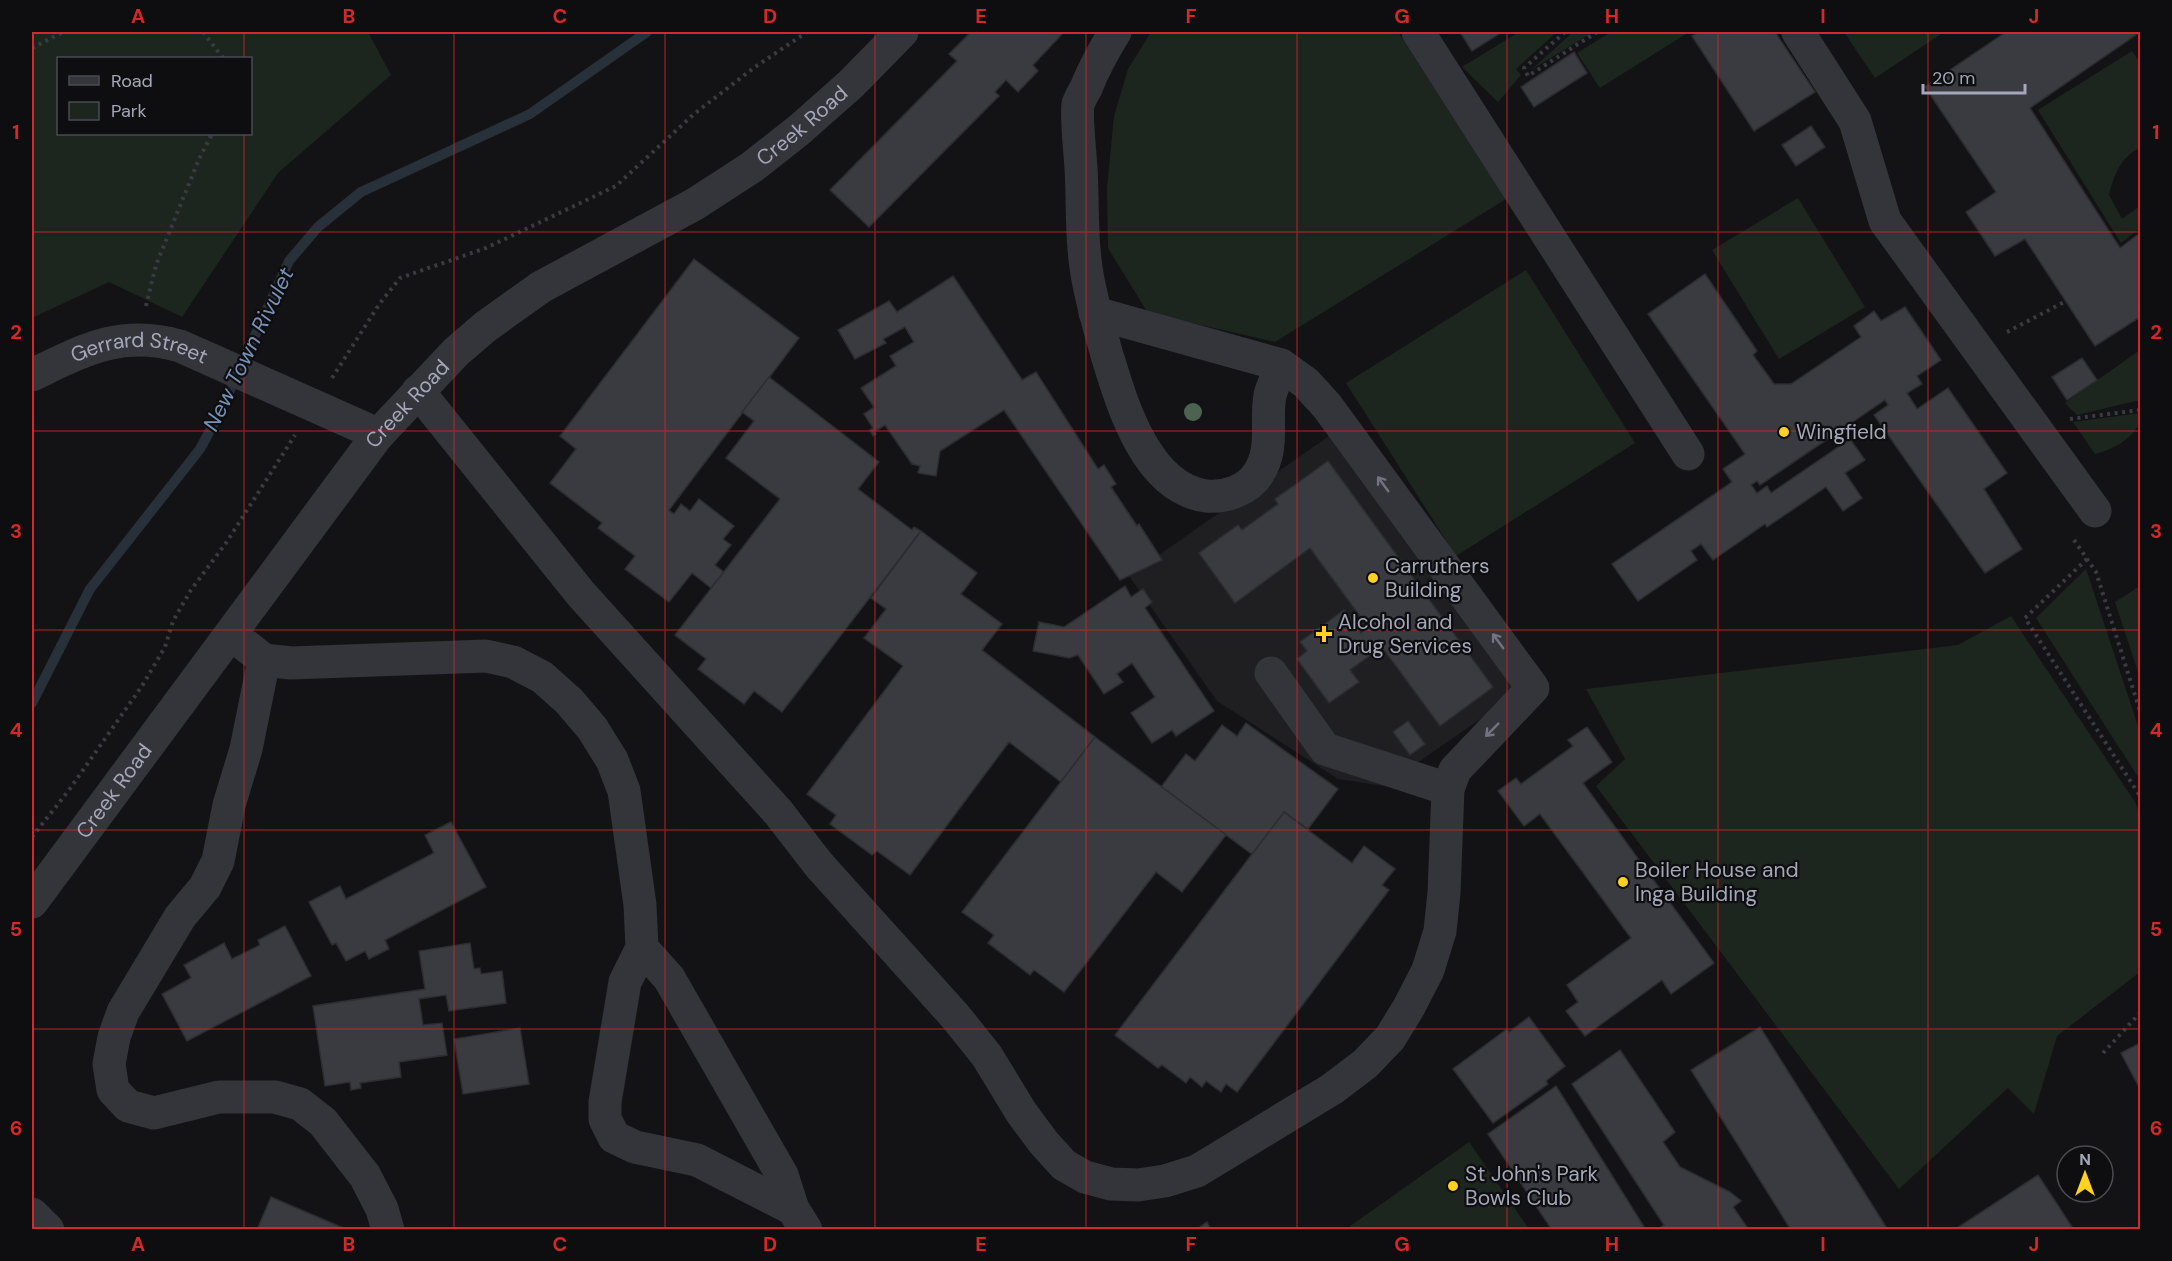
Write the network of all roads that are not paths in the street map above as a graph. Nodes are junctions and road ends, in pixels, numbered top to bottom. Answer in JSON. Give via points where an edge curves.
{"nodes":[{"id":1,"x":902,"y":32,"type":"edge"},
{"id":2,"x":1115,"y":32,"type":"edge"},
{"id":3,"x":1418,"y":32,"type":"edge"},
{"id":4,"x":1798,"y":32,"type":"edge"},
{"id":5,"x":1095,"y":313,"type":"junction"},
{"id":6,"x":1281,"y":365,"type":"junction"},
{"id":7,"x":32,"y":375,"type":"edge"},
{"id":8,"x":418,"y":391,"type":"junction"},
{"id":9,"x":377,"y":436,"type":"junction"},
{"id":10,"x":1688,"y":454,"type":"dead end"},
{"id":11,"x":2095,"y":511,"type":"dead end"},
{"id":12,"x":231,"y":634,"type":"junction"},
{"id":13,"x":264,"y":660,"type":"junction"},
{"id":14,"x":1270,"y":673,"type":"dead end"},
{"id":15,"x":1448,"y":789,"type":"junction"},
{"id":16,"x":32,"y":902,"type":"edge"},
{"id":17,"x":642,"y":948,"type":"junction"},
{"id":18,"x":32,"y":1214,"type":"edge"},
{"id":19,"x":800,"y":1219,"type":"edge"},
{"id":20,"x":48,"y":1230,"type":"edge"},
{"id":21,"x":388,"y":1230,"type":"edge"}],
"edges":[{"from":1,"to":8,"type":"street","name":"Creek Road","via":[[834,99],[752,167],[694,204],[541,287],[485,327]]},
{"from":2,"to":5,"type":"street","via":[[1078,105],[1085,266]]},
{"from":3,"to":10,"type":"street"},
{"from":4,"to":11,"type":"street","via":[[1855,121],[1885,221]]},
{"from":5,"to":6,"type":"street"},
{"from":5,"to":6,"type":"street","via":[[1136,434],[1159,469],[1194,494],[1229,495],[1257,476],[1265,461],[1270,396]]},
{"from":6,"to":15,"type":"street","via":[[1306,383],[1327,406],[1533,688],[1455,770]]},
{"from":7,"to":9,"type":"street","name":"Gerrard Street","via":[[119,340],[159,340]]},
{"from":8,"to":9,"type":"street","name":"Creek Road"},
{"from":8,"to":15,"type":"street","via":[[581,594],[955,1016],[987,1056],[1044,1143],[1064,1165],[1085,1178],[1138,1185],[1197,1171],[1332,1089],[1365,1064],[1390,1038],[1428,970],[1440,932]]},
{"from":9,"to":12,"type":"street","name":"Creek Road"},
{"from":12,"to":13,"type":"street"},
{"from":12,"to":16,"type":"street","name":"Creek Road"},
{"from":13,"to":17,"type":"street","via":[[291,663],[486,656],[513,662],[542,677],[591,728],[612,760],[624,791]]},
{"from":13,"to":21,"type":"street","via":[[218,861],[123,1012],[109,1064],[113,1090],[128,1106],[154,1113],[219,1097],[275,1097],[300,1104],[322,1122],[365,1176]]},
{"from":14,"to":15,"type":"street","via":[[1325,749]]},
{"from":17,"to":19,"type":"street","via":[[669,978],[782,1175]]},
{"from":17,"to":19,"type":"street","via":[[626,982],[605,1102],[605,1119],[614,1137],[636,1147],[698,1160]]},
{"from":18,"to":20,"type":"street"}]}
